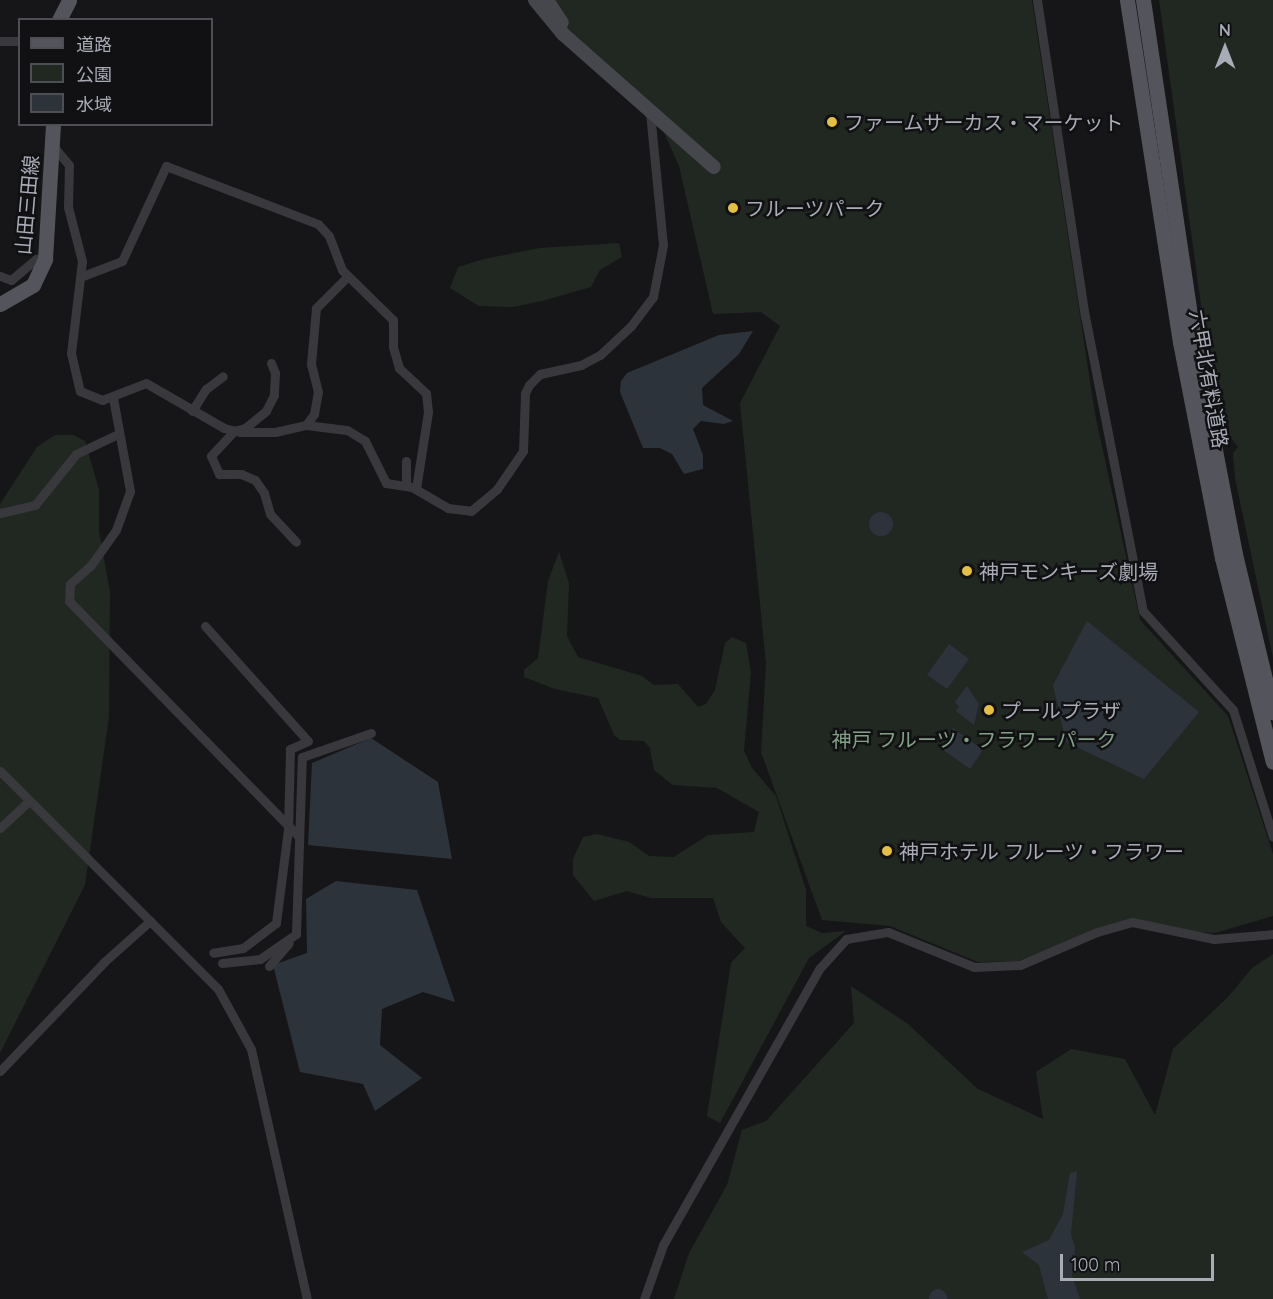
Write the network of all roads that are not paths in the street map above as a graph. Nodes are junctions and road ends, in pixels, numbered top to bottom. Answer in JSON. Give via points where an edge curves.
{"nodes":[{"id":1,"x":69,"y":0,"type":"edge"},
{"id":2,"x":535,"y":0,"type":"edge"},
{"id":3,"x":547,"y":0,"type":"edge"},
{"id":4,"x":1037,"y":0,"type":"edge"},
{"id":5,"x":1126,"y":0,"type":"edge"},
{"id":6,"x":1143,"y":0,"type":"edge"},
{"id":7,"x":59,"y":18,"type":"edge"},
{"id":8,"x":0,"y":41,"type":"edge"},
{"id":9,"x":18,"y":41,"type":"edge"},
{"id":10,"x":585,"y":52,"type":"junction"},
{"id":11,"x":649,"y":110,"type":"junction"},
{"id":12,"x":54,"y":126,"type":"edge"},
{"id":13,"x":53,"y":146,"type":"junction"},
{"id":14,"x":714,"y":167,"type":"dead end"},
{"id":15,"x":45,"y":259,"type":"junction"},
{"id":16,"x":0,"y":276,"type":"edge"},
{"id":17,"x":348,"y":276,"type":"junction"},
{"id":18,"x":80,"y":277,"type":"junction"},
{"id":19,"x":0,"y":304,"type":"edge"},
{"id":20,"x":271,"y":363,"type":"dead end"},
{"id":21,"x":223,"y":376,"type":"dead end"},
{"id":22,"x":113,"y":398,"type":"junction"},
{"id":23,"x":192,"y":411,"type":"junction"},
{"id":24,"x":306,"y":425,"type":"junction"},
{"id":25,"x":234,"y":430,"type":"junction"},
{"id":26,"x":118,"y":434,"type":"junction"},
{"id":27,"x":406,"y":461,"type":"dead end"},
{"id":28,"x":405,"y":486,"type":"junction"},
{"id":29,"x":416,"y":489,"type":"junction"},
{"id":30,"x":0,"y":513,"type":"edge"},
{"id":31,"x":296,"y":542,"type":"dead end"},
{"id":32,"x":205,"y":626,"type":"dead end"},
{"id":33,"x":1273,"y":712,"type":"edge"},
{"id":34,"x":371,"y":733,"type":"dead end"},
{"id":35,"x":1273,"y":762,"type":"edge"},
{"id":36,"x":0,"y":771,"type":"edge"},
{"id":37,"x":29,"y":801,"type":"junction"},
{"id":38,"x":0,"y":828,"type":"edge"},
{"id":39,"x":288,"y":829,"type":"junction"},
{"id":40,"x":298,"y":836,"type":"junction"},
{"id":41,"x":1273,"y":837,"type":"edge"},
{"id":42,"x":150,"y":921,"type":"junction"},
{"id":43,"x":297,"y":934,"type":"junction"},
{"id":44,"x":1273,"y":934,"type":"edge"},
{"id":45,"x":213,"y":953,"type":"dead end"},
{"id":46,"x":222,"y":963,"type":"dead end"},
{"id":47,"x":269,"y":966,"type":"dead end"},
{"id":48,"x":0,"y":1071,"type":"edge"},
{"id":49,"x":307,"y":1299,"type":"edge"},
{"id":50,"x":644,"y":1299,"type":"edge"}],
"edges":[{"from":1,"to":7,"type":"main road"},
{"from":2,"to":10,"type":"street","via":[[546,16]]},
{"from":3,"to":10,"type":"street"},
{"from":4,"to":41,"type":"street","via":[[1085,316],[1143,611],[1233,710]]},
{"from":5,"to":35,"type":"main road","name":"六甲北有料道路","via":[[1182,354],[1222,558]]},
{"from":6,"to":33,"type":"main road","name":"六甲北有料道路","via":[[1196,352],[1235,554]]},
{"from":8,"to":9,"type":"street"},
{"from":10,"to":11,"type":"street"},
{"from":11,"to":14,"type":"street"},
{"from":11,"to":29,"type":"street","via":[[655,128],[663,245],[653,297],[632,326],[600,355],[582,365],[540,374],[529,385],[525,393],[523,451],[484,502],[471,511],[459,512]]},
{"from":12,"to":13,"type":"main road","name":"山田三田線"},
{"from":13,"to":15,"type":"main road","name":"山田三田線"},
{"from":13,"to":18,"type":"street","via":[[69,165],[68,207],[80,245]]},
{"from":15,"to":16,"type":"street","via":[[36,259],[11,280]]},
{"from":15,"to":19,"type":"main road","name":"山田三田線","via":[[33,285]]},
{"from":17,"to":18,"type":"street","via":[[329,236],[318,224],[166,166],[122,261]]},
{"from":17,"to":24,"type":"street","via":[[316,308],[311,364],[318,392],[314,414]]},
{"from":17,"to":29,"type":"street","via":[[393,320],[393,347],[399,368],[426,393],[428,412]]},
{"from":18,"to":22,"type":"street","via":[[71,353],[74,374],[80,391],[93,399]]},
{"from":20,"to":25,"type":"street","via":[[275,373],[270,403],[245,428]]},
{"from":21,"to":23,"type":"street","via":[[206,389]]},
{"from":22,"to":23,"type":"street","via":[[129,387],[146,383]]},
{"from":22,"to":26,"type":"street"},
{"from":23,"to":25,"type":"street"},
{"from":24,"to":25,"type":"street","via":[[274,432]]},
{"from":24,"to":28,"type":"street","via":[[333,426],[356,435],[368,446],[386,483]]},
{"from":25,"to":31,"type":"street","via":[[212,456],[219,474],[242,474],[255,480],[270,514]]},
{"from":26,"to":30,"type":"street","via":[[76,454],[35,505]]},
{"from":26,"to":39,"type":"street","via":[[130,491],[116,530],[91,565],[70,584],[69,601]]},
{"from":27,"to":28,"type":"street"},
{"from":28,"to":29,"type":"street"},
{"from":32,"to":39,"type":"street","via":[[308,741],[290,749]]},
{"from":34,"to":40,"type":"street","via":[[302,757]]},
{"from":36,"to":37,"type":"street"},
{"from":37,"to":38,"type":"street"},
{"from":37,"to":42,"type":"street"},
{"from":39,"to":40,"type":"street"},
{"from":39,"to":45,"type":"street","via":[[276,923],[243,948]]},
{"from":40,"to":43,"type":"street"},
{"from":42,"to":48,"type":"street","via":[[104,962]]},
{"from":42,"to":49,"type":"street","via":[[218,989],[251,1049]]},
{"from":43,"to":46,"type":"street","via":[[260,959]]},
{"from":43,"to":47,"type":"street"},
{"from":44,"to":50,"type":"street","via":[[1214,939],[1132,922],[1097,932],[1020,965],[974,967],[888,932],[846,939],[819,968],[663,1245]]}]}
